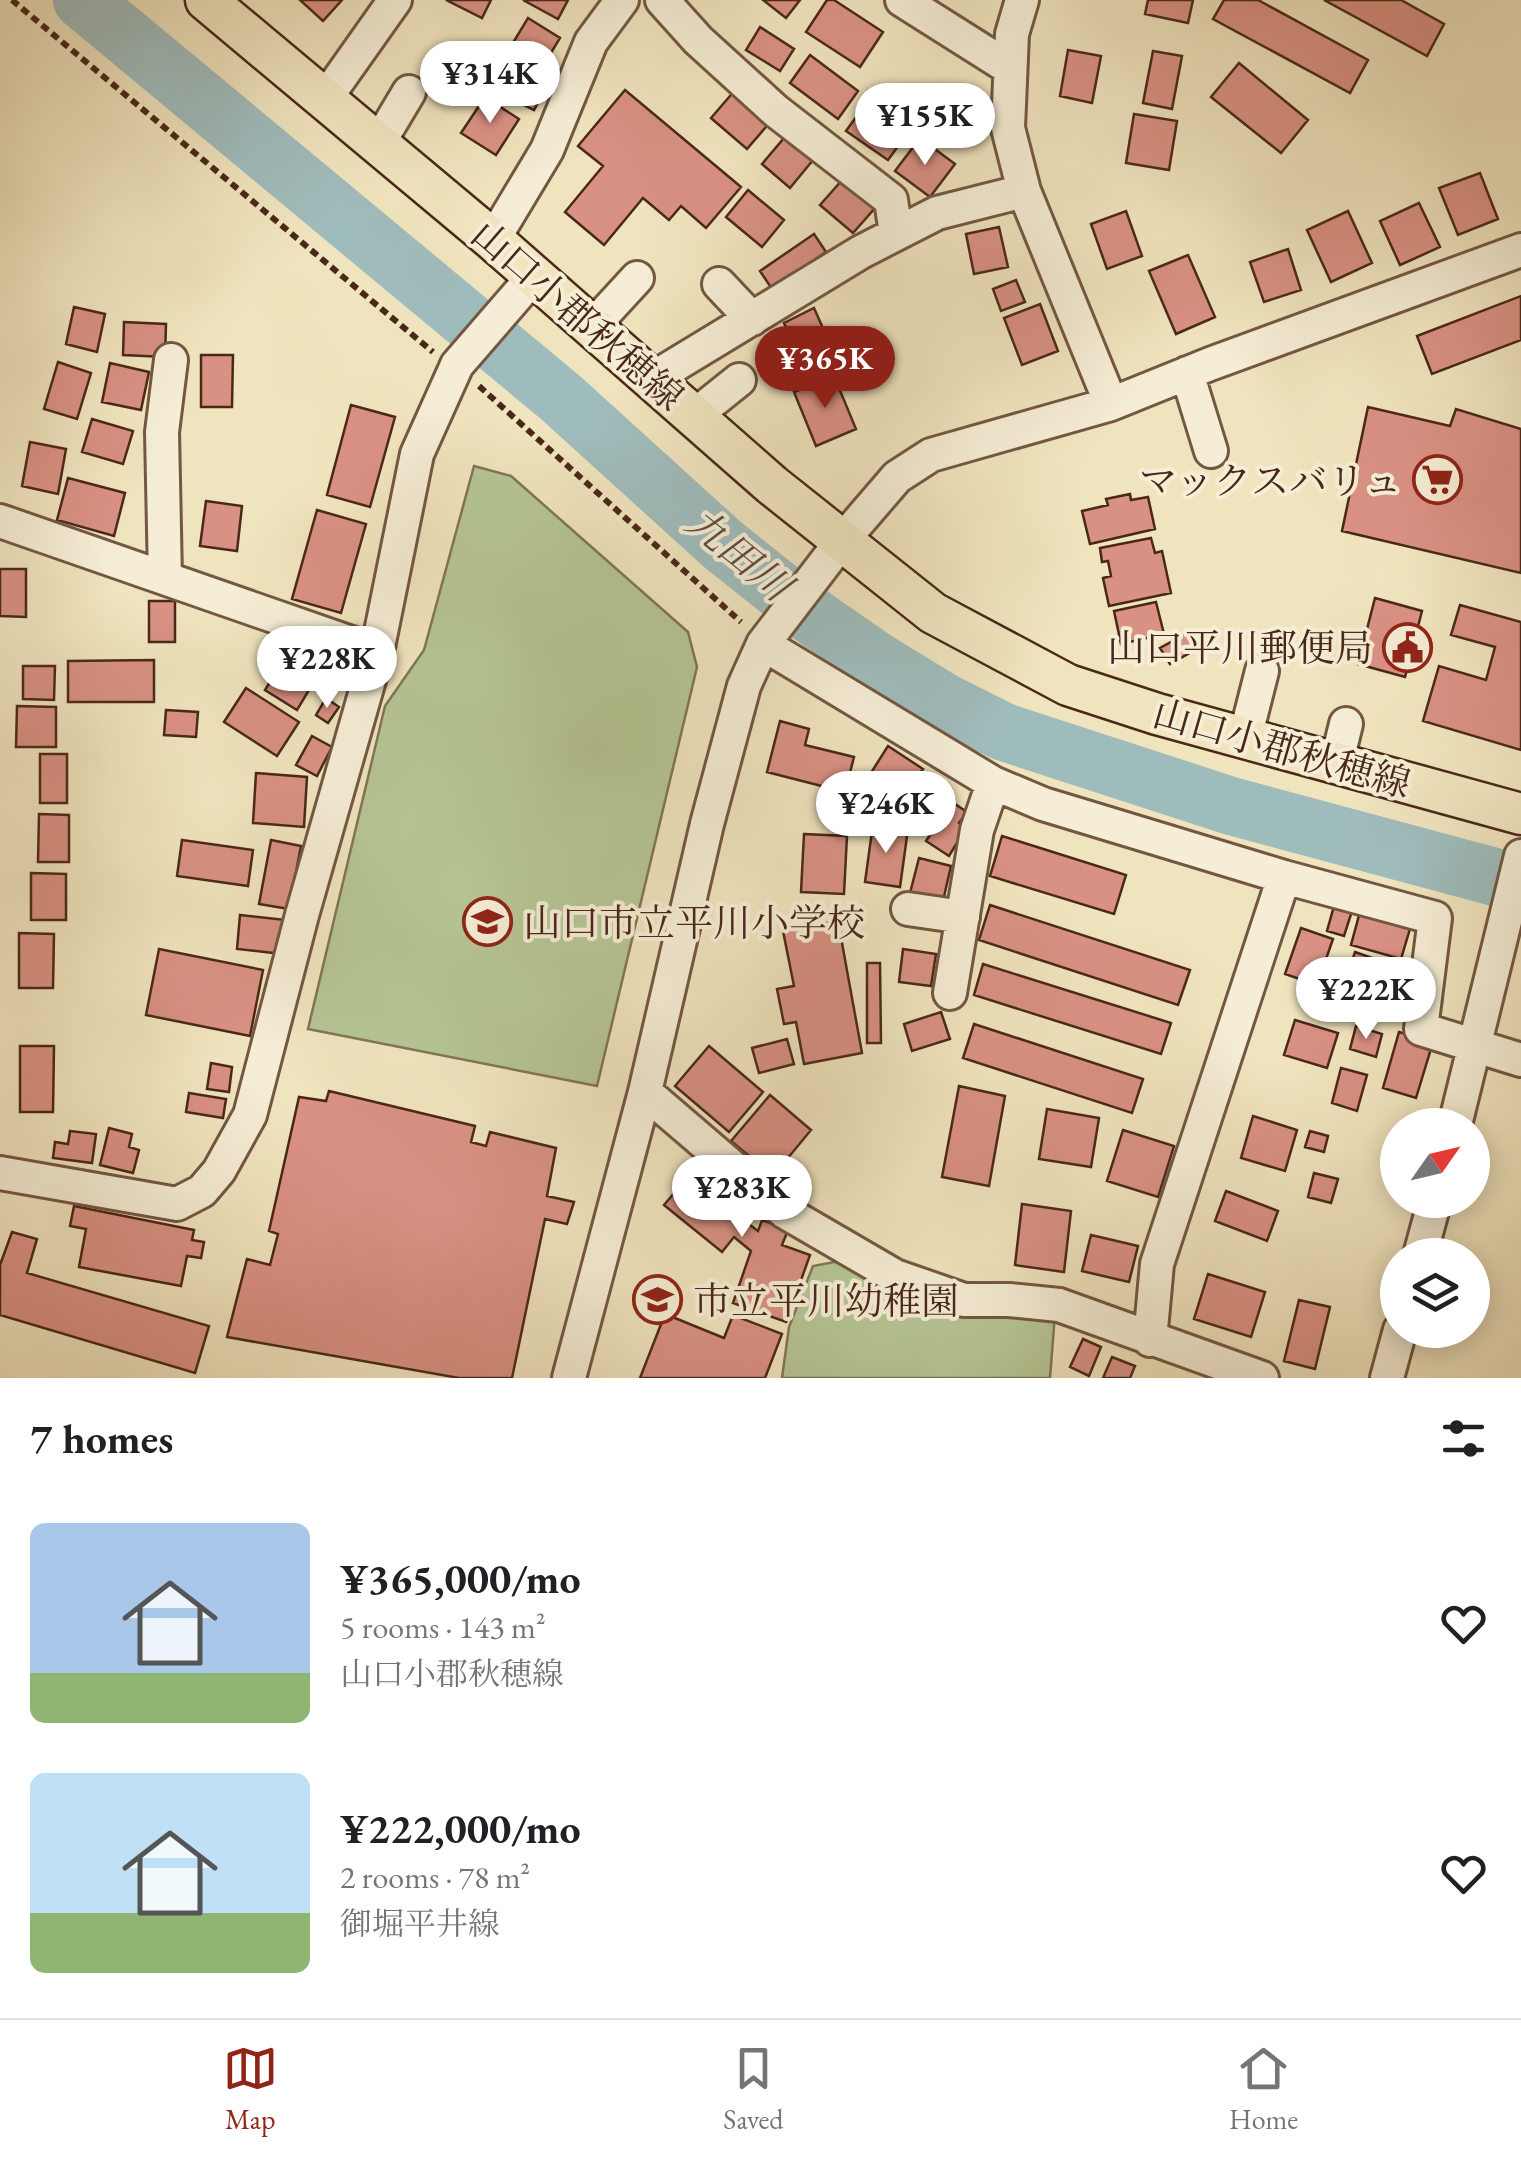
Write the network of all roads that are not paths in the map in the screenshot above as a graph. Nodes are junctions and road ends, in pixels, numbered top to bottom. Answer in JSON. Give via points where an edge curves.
{"nodes":[{"id":1,"x":207,"y":0,"type":"edge"},
{"id":2,"x":395,"y":0,"type":"edge"},
{"id":3,"x":622,"y":0,"type":"edge"},
{"id":4,"x":662,"y":0,"type":"edge"},
{"id":5,"x":902,"y":0,"type":"edge"},
{"id":6,"x":1022,"y":0,"type":"edge"},
{"id":7,"x":1008,"y":67,"type":"junction"},
{"id":8,"x":409,"y":92,"type":"dead end"},
{"id":9,"x":325,"y":98,"type":"junction"},
{"id":10,"x":378,"y":144,"type":"junction"},
{"id":11,"x":1024,"y":191,"type":"junction"},
{"id":12,"x":896,"y":234,"type":"junction"},
{"id":13,"x":493,"y":240,"type":"junction"},
{"id":14,"x":1521,"y":250,"type":"edge"},
{"id":15,"x":637,"y":278,"type":"dead end"},
{"id":16,"x":718,"y":284,"type":"dead end"},
{"id":17,"x":521,"y":289,"type":"junction"},
{"id":18,"x":752,"y":319,"type":"junction"},
{"id":19,"x":591,"y":328,"type":"junction"},
{"id":20,"x":171,"y":360,"type":"dead end"},
{"id":21,"x":1187,"y":373,"type":"junction"},
{"id":22,"x":652,"y":379,"type":"junction"},
{"id":23,"x":738,"y":380,"type":"dead end"},
{"id":24,"x":1111,"y":404,"type":"junction"},
{"id":25,"x":694,"y":416,"type":"junction"},
{"id":26,"x":1210,"y":451,"type":"dead end"},
{"id":27,"x":0,"y":521,"type":"edge"},
{"id":28,"x":830,"y":557,"type":"junction"},
{"id":29,"x":165,"y":578,"type":"junction"},
{"id":30,"x":766,"y":640,"type":"junction"},
{"id":31,"x":377,"y":652,"type":"junction"},
{"id":32,"x":1262,"y":671,"type":"dead end"},
{"id":33,"x":1346,"y":724,"type":"dead end"},
{"id":34,"x":1244,"y":738,"type":"junction"},
{"id":35,"x":1336,"y":764,"type":"junction"},
{"id":36,"x":993,"y":783,"type":"junction"},
{"id":37,"x":1521,"y":814,"type":"edge"},
{"id":38,"x":1520,"y":860,"type":"edge"},
{"id":39,"x":1284,"y":877,"type":"junction"},
{"id":40,"x":908,"y":908,"type":"dead end"},
{"id":41,"x":962,"y":917,"type":"junction"},
{"id":42,"x":950,"y":993,"type":"dead end"},
{"id":43,"x":1475,"y":1048,"type":"junction"},
{"id":44,"x":1521,"y":1060,"type":"edge"},
{"id":45,"x":644,"y":1092,"type":"junction"},
{"id":46,"x":1459,"y":1108,"type":"edge"},
{"id":47,"x":0,"y":1173,"type":"edge"},
{"id":48,"x":1150,"y":1340,"type":"junction"},
{"id":49,"x":1395,"y":1348,"type":"edge"},
{"id":50,"x":569,"y":1378,"type":"edge"},
{"id":51,"x":1262,"y":1378,"type":"edge"},
{"id":52,"x":1387,"y":1378,"type":"edge"}],
"edges":[{"from":1,"to":9,"type":"main road","name":"山口小郡秋穂線"},
{"from":2,"to":9,"type":"street"},
{"from":3,"to":13,"type":"street","via":[[591,42],[547,150]]},
{"from":4,"to":12,"type":"street","via":[[776,111],[890,200]]},
{"from":5,"to":7,"type":"street"},
{"from":6,"to":7,"type":"street"},
{"from":7,"to":11,"type":"street","via":[[1008,128]]},
{"from":8,"to":10,"type":"street"},
{"from":9,"to":10,"type":"main road","name":"山口小郡秋穂線"},
{"from":10,"to":13,"type":"main road","name":"山口小郡秋穂線"},
{"from":11,"to":12,"type":"street","via":[[937,213]]},
{"from":11,"to":24,"type":"street"},
{"from":12,"to":18,"type":"street"},
{"from":13,"to":17,"type":"main road","name":"山口小郡秋穂線"},
{"from":14,"to":21,"type":"street"},
{"from":15,"to":19,"type":"street"},
{"from":16,"to":18,"type":"street"},
{"from":17,"to":19,"type":"main road","name":"山口小郡秋穂線"},
{"from":17,"to":31,"type":"street","via":[[455,369],[417,454]]},
{"from":18,"to":22,"type":"street"},
{"from":19,"to":22,"type":"main road","name":"山口小郡秋穂線"},
{"from":20,"to":29,"type":"street","via":[[162,432]]},
{"from":21,"to":24,"type":"street"},
{"from":21,"to":26,"type":"street"},
{"from":22,"to":25,"type":"main road","name":"山口小郡秋穂線"},
{"from":23,"to":25,"type":"street"},
{"from":24,"to":28,"type":"street","via":[[931,455],[897,477]]},
{"from":25,"to":28,"type":"main road","name":"山口小郡秋穂線"},
{"from":27,"to":29,"type":"street"},
{"from":28,"to":30,"type":"street"},
{"from":28,"to":34,"type":"main road","name":"山口小郡秋穂線","via":[[1068,685]]},
{"from":29,"to":31,"type":"street"},
{"from":30,"to":36,"type":"street"},
{"from":30,"to":45,"type":"street","via":[[730,734]]},
{"from":31,"to":47,"type":"street","via":[[250,1114],[219,1172],[177,1204]]},
{"from":32,"to":34,"type":"street"},
{"from":33,"to":35,"type":"street"},
{"from":34,"to":35,"type":"main road","name":"山口小郡秋穂線"},
{"from":35,"to":37,"type":"main road","name":"山口小郡秋穂線"},
{"from":36,"to":39,"type":"street"},
{"from":36,"to":41,"type":"street"},
{"from":38,"to":43,"type":"street"},
{"from":39,"to":43,"type":"street","via":[[1435,918],[1421,1029]]},
{"from":39,"to":48,"type":"street","via":[[1157,1264]]},
{"from":40,"to":41,"type":"street"},
{"from":41,"to":42,"type":"street"},
{"from":43,"to":44,"type":"street"},
{"from":43,"to":46,"type":"street"},
{"from":45,"to":48,"type":"street","via":[[785,1212],[895,1276],[964,1300],[1059,1306]]},
{"from":45,"to":50,"type":"street"},
{"from":48,"to":51,"type":"street"},
{"from":49,"to":52,"type":"street"}]}
